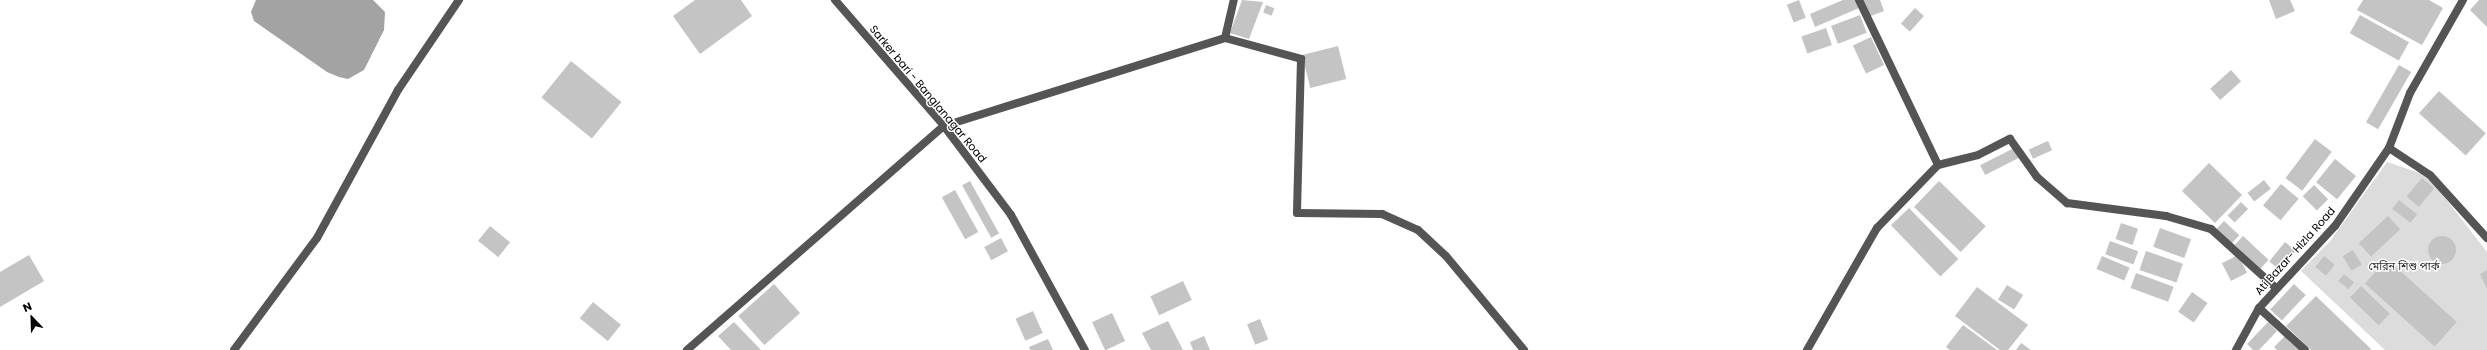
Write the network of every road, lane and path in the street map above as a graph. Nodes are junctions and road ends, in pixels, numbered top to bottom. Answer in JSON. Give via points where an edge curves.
{"nodes":[{"id":1,"x":459,"y":0,"type":"edge"},
{"id":2,"x":835,"y":0,"type":"edge"},
{"id":3,"x":1234,"y":0,"type":"edge"},
{"id":4,"x":1859,"y":0,"type":"edge"},
{"id":5,"x":2463,"y":0,"type":"edge"},
{"id":6,"x":1225,"y":38,"type":"junction"},
{"id":7,"x":944,"y":126,"type":"junction"},
{"id":8,"x":2389,"y":148,"type":"junction"},
{"id":9,"x":1938,"y":165,"type":"junction"},
{"id":10,"x":2487,"y":238,"type":"edge"},
{"id":11,"x":2276,"y":288,"type":"junction"},
{"id":12,"x":2259,"y":308,"type":"junction"},
{"id":13,"x":234,"y":350,"type":"edge"},
{"id":14,"x":686,"y":350,"type":"edge"},
{"id":15,"x":1085,"y":350,"type":"edge"},
{"id":16,"x":1524,"y":350,"type":"edge"},
{"id":17,"x":1807,"y":350,"type":"edge"},
{"id":18,"x":2236,"y":350,"type":"edge"},
{"id":19,"x":2305,"y":350,"type":"edge"}],
"edges":[{"from":1,"to":13,"type":"street","via":[[398,90],[317,238]]},
{"from":2,"to":7,"type":"street","name":"Sarker bari - Banglanagar Road"},
{"from":3,"to":6,"type":"street"},
{"from":4,"to":9,"type":"street"},
{"from":5,"to":8,"type":"street","name":"Ati Bazar- Hizla Road","via":[[2410,93]]},
{"from":6,"to":7,"type":"street"},
{"from":6,"to":16,"type":"street","via":[[1302,59],[1297,213],[1382,214],[1418,230],[1446,256]]},
{"from":7,"to":14,"type":"street"},
{"from":7,"to":15,"type":"street","name":"Sarker bari - Banglanagar Road","via":[[1011,215]]},
{"from":8,"to":10,"type":"street","via":[[2430,175]]},
{"from":8,"to":11,"type":"street","name":"Ati Bazar- Hizla Road","via":[[2335,226]]},
{"from":9,"to":11,"type":"street","via":[[1978,156],[2010,139],[2037,177],[2067,203],[2166,216],[2211,229]]},
{"from":9,"to":17,"type":"street","via":[[1877,228]]},
{"from":11,"to":12,"type":"street","name":"Ati Bazar- Hizla Road"},
{"from":12,"to":18,"type":"street","name":"Ati Bazar- Hizla Road"},
{"from":12,"to":19,"type":"street"}]}
